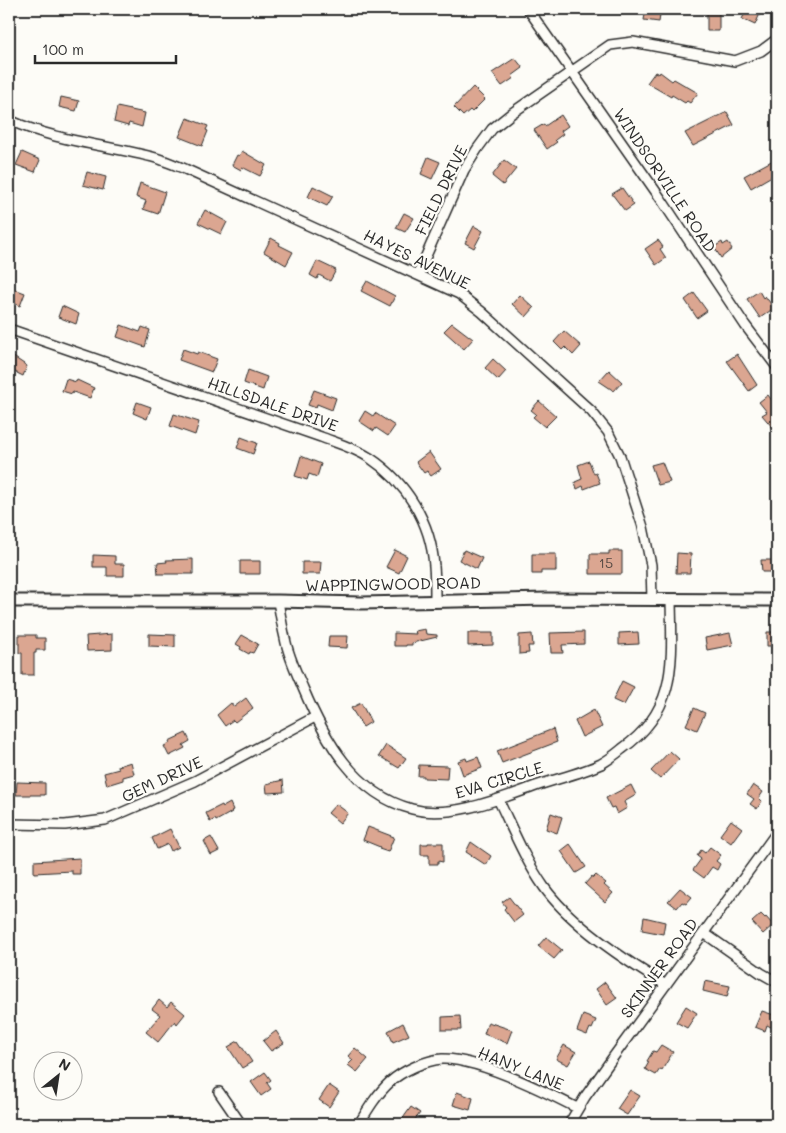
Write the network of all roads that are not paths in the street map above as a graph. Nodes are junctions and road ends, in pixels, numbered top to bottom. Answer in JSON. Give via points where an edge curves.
{"nodes":[{"id":1,"x":528,"y":9,"type":"edge"},
{"id":2,"x":777,"y":39,"type":"edge"},
{"id":3,"x":573,"y":72,"type":"junction"},
{"id":4,"x":9,"y":120,"type":"edge"},
{"id":5,"x":418,"y":274,"type":"junction"},
{"id":6,"x":9,"y":329,"type":"edge"},
{"id":7,"x":777,"y":367,"type":"edge"},
{"id":8,"x":435,"y":600,"type":"junction"},
{"id":9,"x":652,"y":600,"type":"junction"},
{"id":10,"x":671,"y":600,"type":"junction"},
{"id":11,"x":777,"y":600,"type":"edge"},
{"id":12,"x":9,"y":601,"type":"edge"},
{"id":13,"x":278,"y":601,"type":"junction"},
{"id":14,"x":315,"y":716,"type":"junction"},
{"id":15,"x":498,"y":800,"type":"junction"},
{"id":16,"x":9,"y":824,"type":"edge"},
{"id":17,"x":777,"y":832,"type":"edge"},
{"id":18,"x":704,"y":933,"type":"junction"},
{"id":19,"x":777,"y":982,"type":"edge"},
{"id":20,"x":666,"y":985,"type":"junction"},
{"id":21,"x":219,"y":1092,"type":"dead end"},
{"id":22,"x":577,"y":1108,"type":"junction"},
{"id":23,"x":241,"y":1124,"type":"edge"},
{"id":24,"x":359,"y":1124,"type":"edge"},
{"id":25,"x":569,"y":1124,"type":"edge"}],
"edges":[{"from":1,"to":3,"type":"street","name":"WINDSORVILLE ROAD"},
{"from":2,"to":3,"type":"street","name":"FIELD DRIVE","via":[[761,51],[735,61],[633,42],[610,45]]},
{"from":3,"to":5,"type":"street","name":"FIELD DRIVE","via":[[492,129],[464,170]]},
{"from":3,"to":7,"type":"street","name":"WINDSORVILLE ROAD"},
{"from":4,"to":5,"type":"street","name":"HAYES AVENUE","via":[[25,128],[157,159],[185,169]]},
{"from":5,"to":9,"type":"street","name":"HAYES AVENUE","via":[[459,294],[482,312],[591,411],[608,432],[633,491],[643,528],[651,565]]},
{"from":6,"to":8,"type":"street","name":"HILLSDALE DRIVE","via":[[321,437],[369,458],[410,497],[422,520],[434,565]]},
{"from":8,"to":9,"type":"main road","name":"WAPPINGWOOD ROAD"},
{"from":8,"to":13,"type":"main road","name":"WAPPINGWOOD ROAD","via":[[361,603]]},
{"from":9,"to":10,"type":"main road","name":"WAPPINGWOOD ROAD"},
{"from":10,"to":11,"type":"main road","name":"WAPPINGWOOD ROAD"},
{"from":10,"to":15,"type":"street","name":"EVA CIRCLE","via":[[670,680],[661,706],[647,729],[602,764]]},
{"from":12,"to":13,"type":"main road","name":"WAPPINGWOOD ROAD"},
{"from":13,"to":14,"type":"street","name":"EVA CIRCLE","via":[[285,639]]},
{"from":14,"to":15,"type":"street","name":"EVA CIRCLE","via":[[348,769],[386,799],[413,809],[444,812]]},
{"from":14,"to":16,"type":"street","name":"GEM DRIVE","via":[[195,781],[106,820],[65,825]]},
{"from":15,"to":20,"type":"street","via":[[520,848],[545,888],[563,909],[630,963]]},
{"from":17,"to":18,"type":"street","name":"SKINNER ROAD"},
{"from":18,"to":19,"type":"street"},
{"from":18,"to":20,"type":"street","name":"SKINNER ROAD"},
{"from":20,"to":22,"type":"street","name":"SKINNER ROAD"},
{"from":21,"to":23,"type":"street"},
{"from":22,"to":24,"type":"street","name":"HANY LANE","via":[[470,1063],[441,1059],[414,1066],[392,1080],[378,1094]]},
{"from":22,"to":25,"type":"street","name":"SKINNER ROAD"}]}
